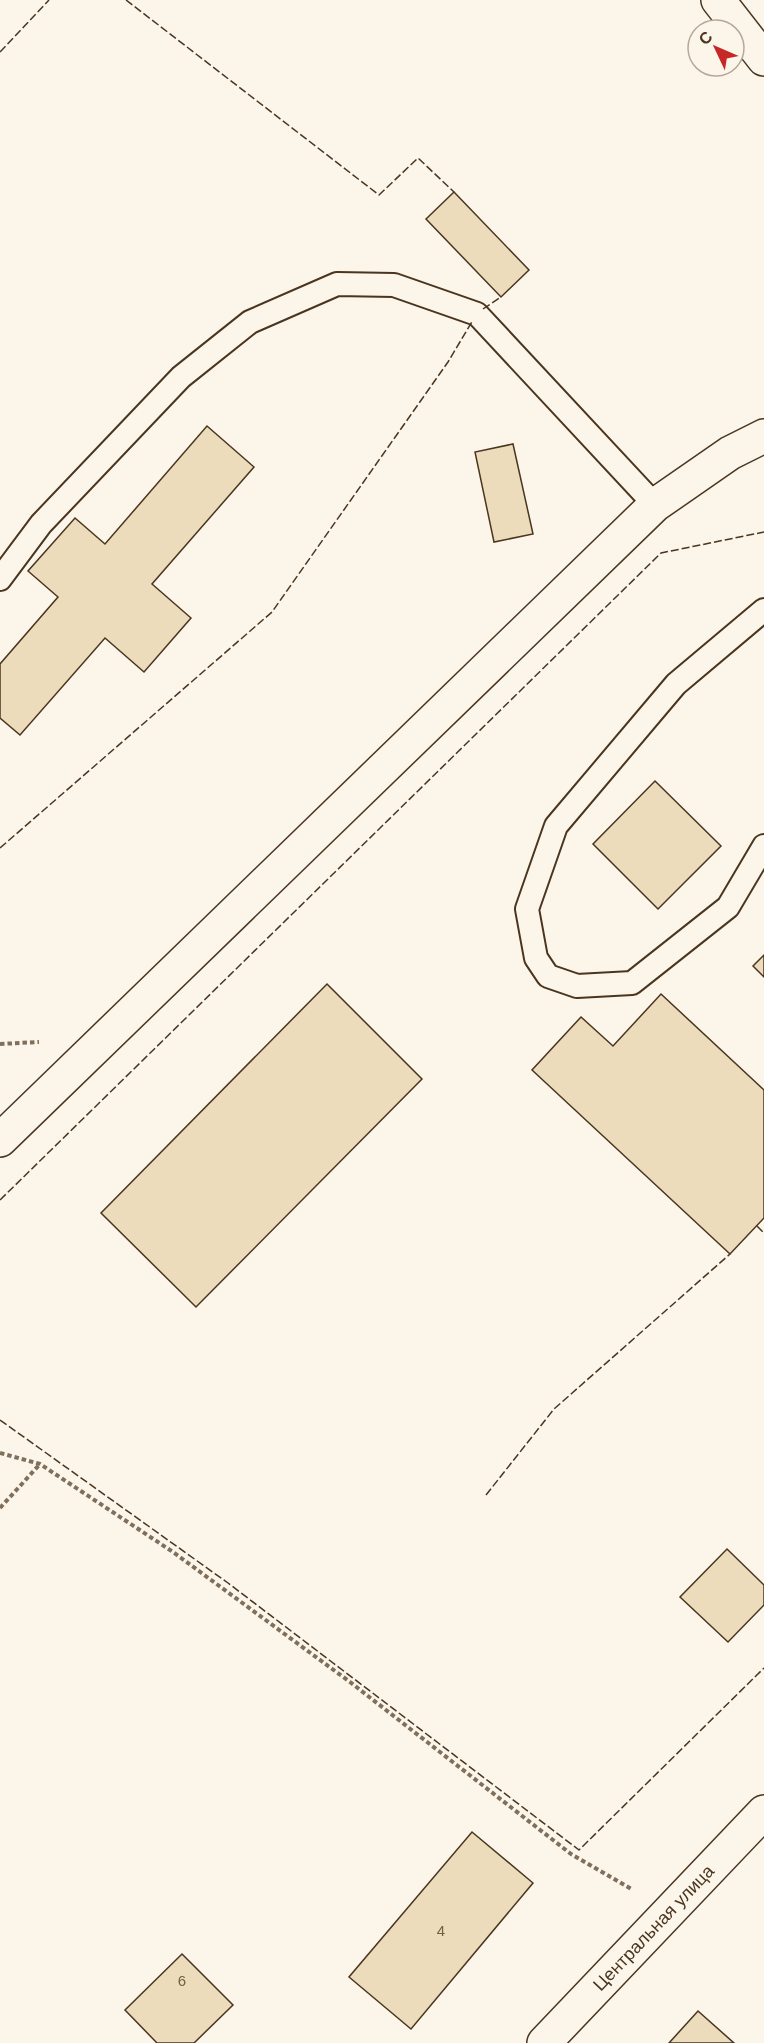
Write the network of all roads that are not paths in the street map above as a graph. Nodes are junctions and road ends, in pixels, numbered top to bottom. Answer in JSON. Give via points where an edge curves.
{"nodes":[{"id":1,"x":718,"y":0,"type":"edge"},
{"id":2,"x":764,"y":59,"type":"edge"},
{"id":3,"x":764,"y":436,"type":"edge"},
{"id":4,"x":655,"y":505,"type":"junction"},
{"id":5,"x":0,"y":579,"type":"edge"},
{"id":6,"x":764,"y":610,"type":"edge"},
{"id":7,"x":764,"y":846,"type":"edge"},
{"id":8,"x":0,"y":1140,"type":"edge"},
{"id":9,"x":764,"y":1812,"type":"edge"},
{"id":10,"x":544,"y":2043,"type":"edge"}],
"edges":[{"from":1,"to":2,"type":"street"},
{"from":3,"to":4,"type":"street","via":[[730,453]]},
{"from":4,"to":5,"type":"lane","via":[[477,314],[394,285],[337,284],[250,322],[181,377],[41,525]]},
{"from":4,"to":8,"type":"street"},
{"from":6,"to":7,"type":"lane","via":[[676,684],[556,826],[527,909],[536,958],[548,976],[577,986],[632,983],[728,907]]},
{"from":9,"to":10,"type":"street","name":"Центральная улица"}]}
